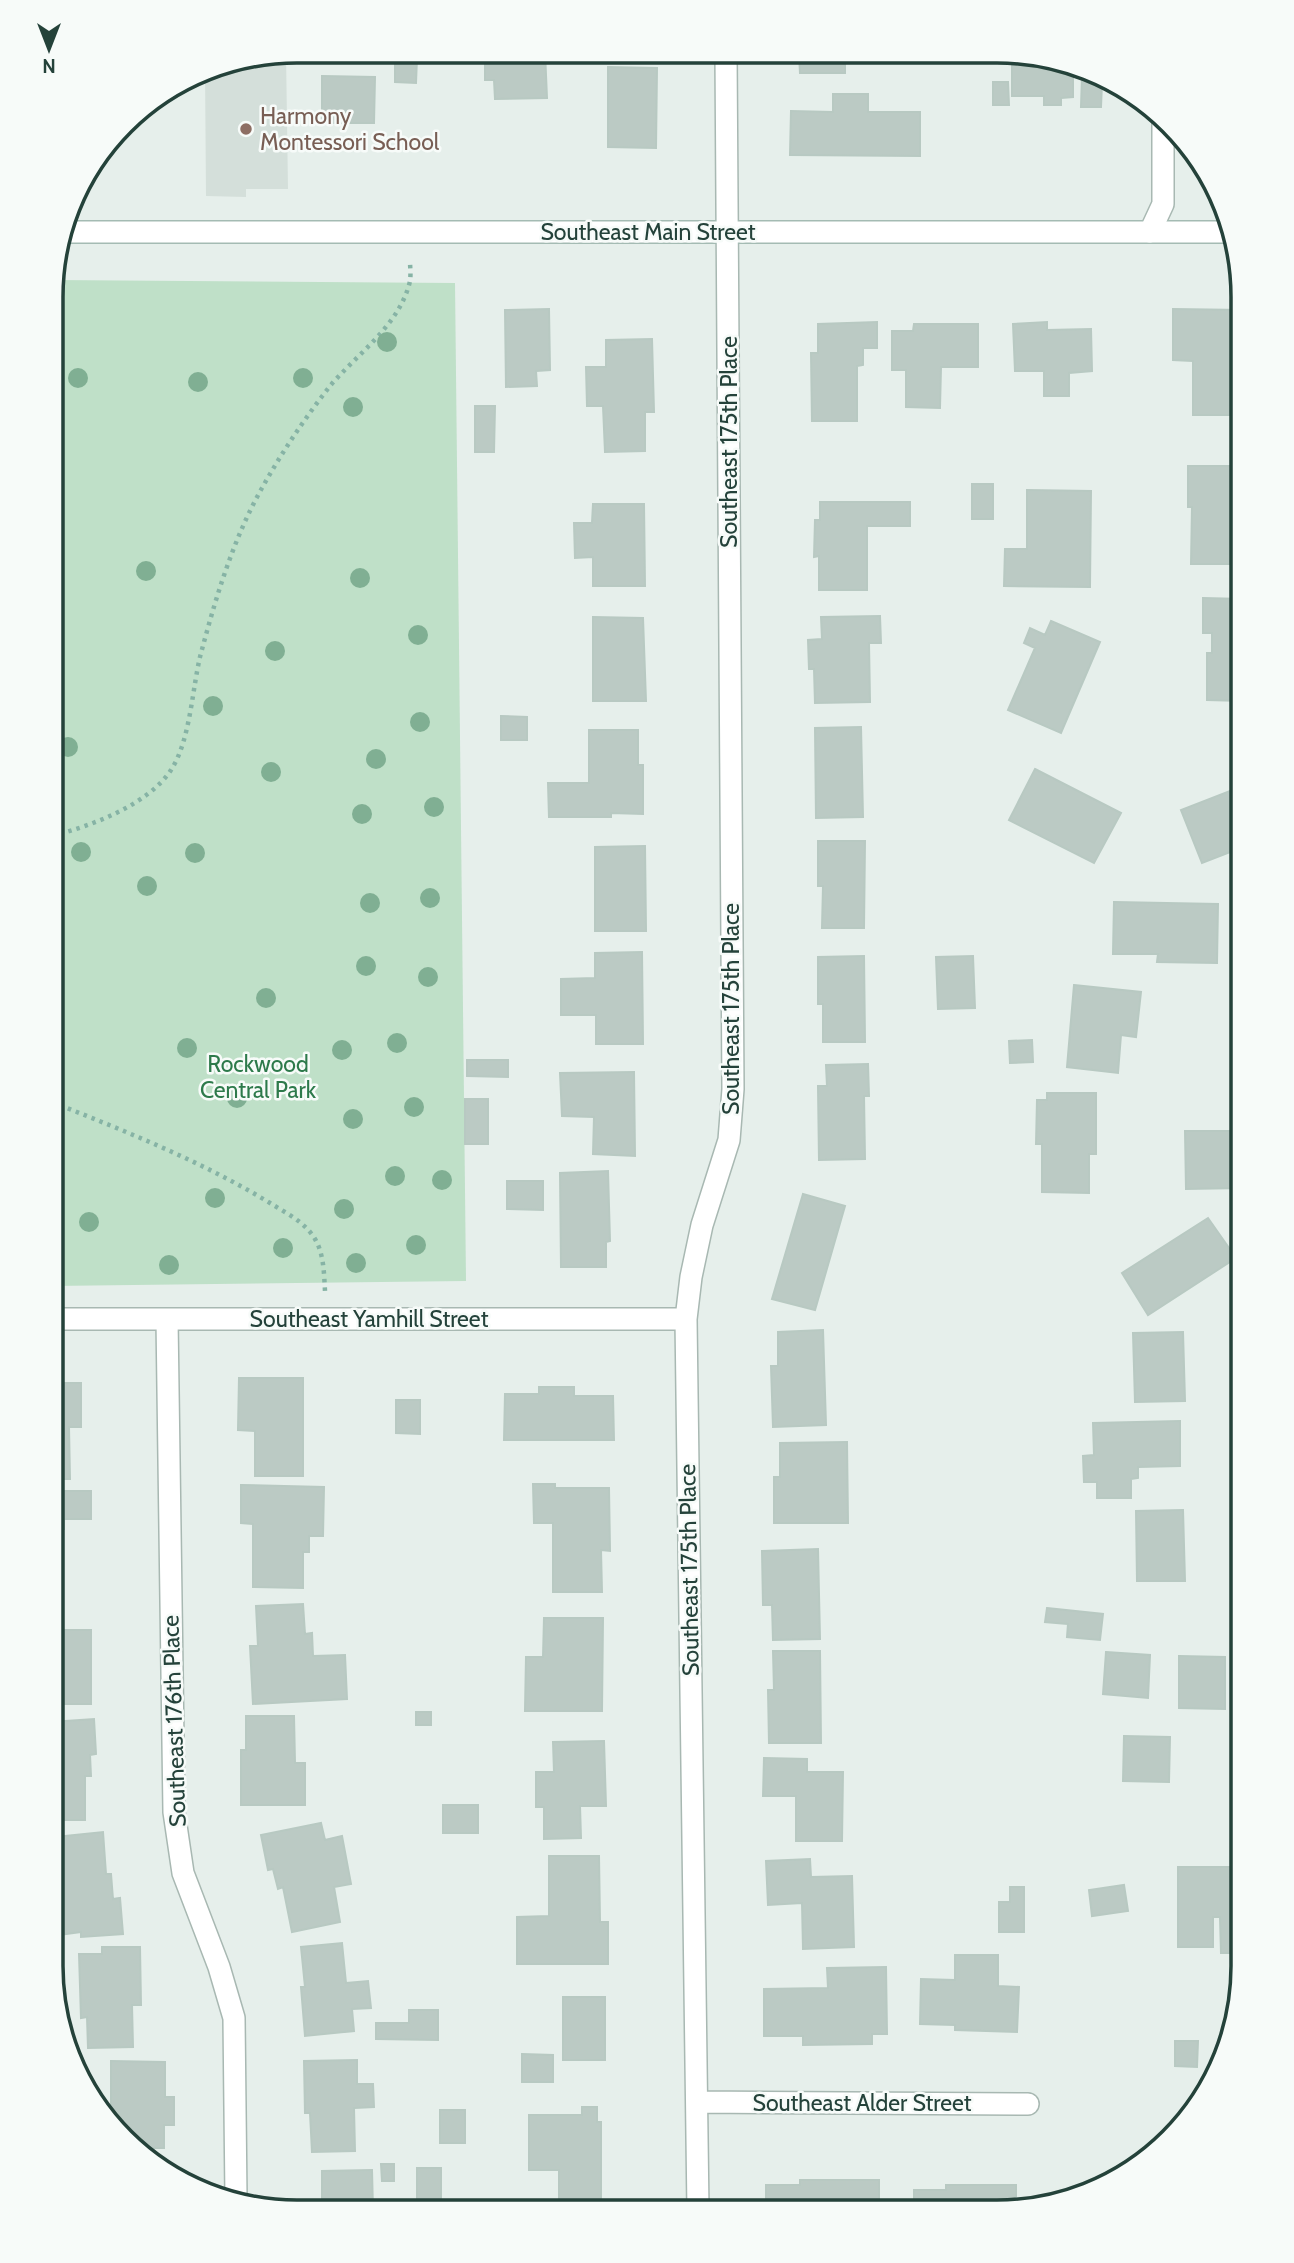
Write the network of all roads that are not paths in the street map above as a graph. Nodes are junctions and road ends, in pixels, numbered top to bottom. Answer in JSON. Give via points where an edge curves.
{"nodes":[{"id":1,"x":726,"y":63,"type":"edge"},
{"id":2,"x":1163,"y":133,"type":"edge"},
{"id":3,"x":72,"y":232,"type":"edge"},
{"id":4,"x":727,"y":232,"type":"junction"},
{"id":5,"x":1150,"y":232,"type":"junction"},
{"id":6,"x":1222,"y":232,"type":"edge"},
{"id":7,"x":63,"y":1319,"type":"edge"},
{"id":8,"x":167,"y":1319,"type":"junction"},
{"id":9,"x":686,"y":1319,"type":"junction"},
{"id":10,"x":697,"y":2102,"type":"junction"},
{"id":11,"x":1028,"y":2104,"type":"dead end"},
{"id":12,"x":236,"y":2192,"type":"edge"},
{"id":13,"x":698,"y":2200,"type":"edge"}],
"edges":[{"from":1,"to":4,"type":"street","name":"Southeast 175th Place"},
{"from":2,"to":5,"type":"street","via":[[1163,204]]},
{"from":3,"to":4,"type":"street","name":"Southeast Main Street"},
{"from":4,"to":5,"type":"street","name":"Southeast Main Street"},
{"from":4,"to":9,"type":"street","name":"Southeast 175th Place","via":[[733,1089],[729,1140],[702,1225]]},
{"from":5,"to":6,"type":"street","name":"Southeast Main Street"},
{"from":7,"to":8,"type":"street","name":"Southeast Yamhill Street"},
{"from":8,"to":9,"type":"street","name":"Southeast Yamhill Street"},
{"from":8,"to":12,"type":"street","name":"Southeast 176th Place","via":[[174,1812],[183,1873],[234,2018]]},
{"from":9,"to":10,"type":"street","name":"Southeast 175th Place"},
{"from":10,"to":11,"type":"street","name":"Southeast Alder Street"},
{"from":10,"to":13,"type":"street","name":"Southeast 175th Place"}]}
